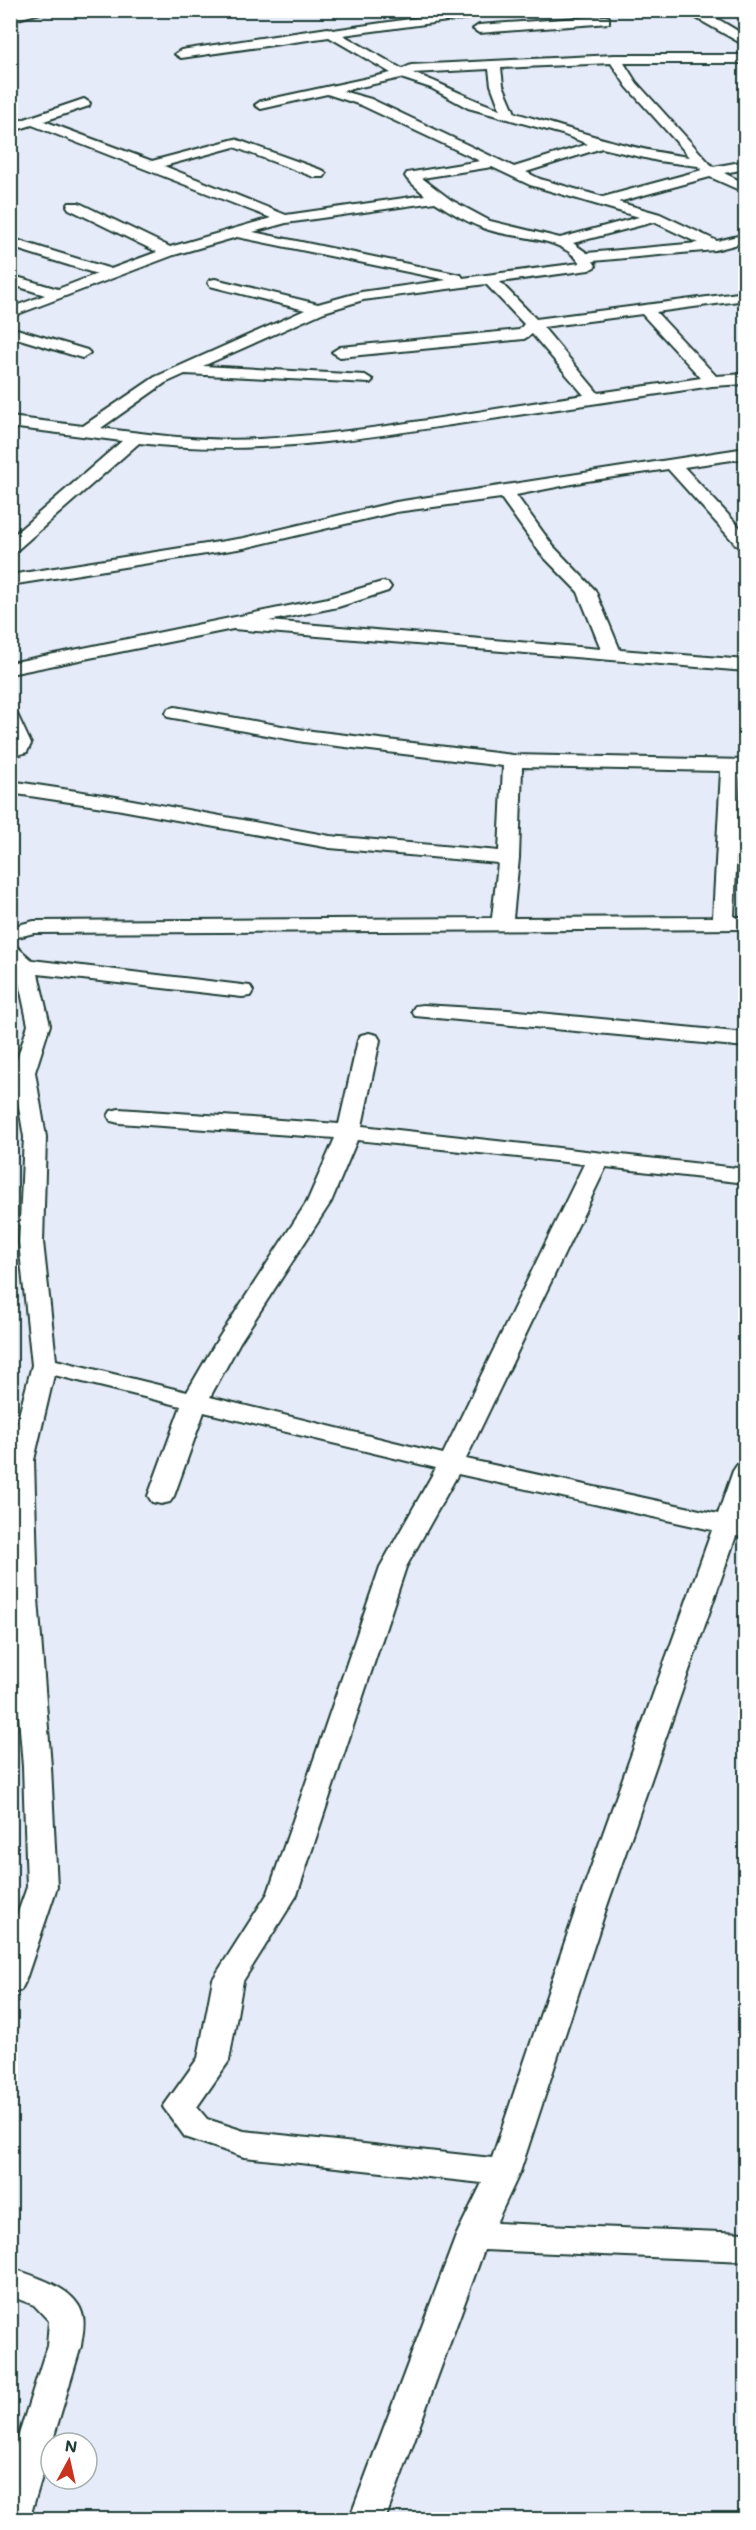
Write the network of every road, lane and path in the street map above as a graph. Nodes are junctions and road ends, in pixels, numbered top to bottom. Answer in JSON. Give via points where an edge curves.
{"nodes":[{"id":1,"x":46,"y":10,"type":"edge"},
{"id":2,"x":688,"y":10,"type":"edge"},
{"id":3,"x":464,"y":13,"type":"edge"},
{"id":4,"x":10,"y":17,"type":"edge"},
{"id":5,"x":604,"y":20,"type":"dead end"},
{"id":6,"x":328,"y":32,"type":"junction"},
{"id":7,"x":746,"y":42,"type":"edge"},
{"id":8,"x":181,"y":54,"type":"dead end"},
{"id":9,"x":615,"y":59,"type":"junction"},
{"id":10,"x":746,"y":59,"type":"edge"},
{"id":11,"x":503,"y":62,"type":"junction"},
{"id":12,"x":402,"y":74,"type":"junction"},
{"id":13,"x":330,"y":91,"type":"junction"},
{"id":14,"x":84,"y":103,"type":"dead end"},
{"id":15,"x":261,"y":105,"type":"dead end"},
{"id":16,"x":509,"y":114,"type":"junction"},
{"id":17,"x":33,"y":121,"type":"junction"},
{"id":18,"x":10,"y":128,"type":"edge"},
{"id":19,"x":601,"y":144,"type":"junction"},
{"id":20,"x":492,"y":163,"type":"junction"},
{"id":21,"x":151,"y":165,"type":"junction"},
{"id":22,"x":746,"y":165,"type":"edge"},
{"id":23,"x":708,"y":168,"type":"junction"},
{"id":24,"x":513,"y":172,"type":"junction"},
{"id":25,"x":319,"y":174,"type":"dead end"},
{"id":26,"x":746,"y":189,"type":"edge"},
{"id":27,"x":439,"y":197,"type":"junction"},
{"id":28,"x":605,"y":201,"type":"junction"},
{"id":29,"x":74,"y":206,"type":"dead end"},
{"id":30,"x":655,"y":217,"type":"junction"},
{"id":31,"x":285,"y":219,"type":"junction"},
{"id":32,"x":235,"y":233,"type":"junction"},
{"id":33,"x":746,"y":238,"type":"edge"},
{"id":34,"x":10,"y":242,"type":"edge"},
{"id":35,"x":560,"y":243,"type":"junction"},
{"id":36,"x":715,"y":246,"type":"junction"},
{"id":37,"x":169,"y":252,"type":"junction"},
{"id":38,"x":586,"y":257,"type":"junction"},
{"id":39,"x":111,"y":274,"type":"junction"},
{"id":40,"x":10,"y":279,"type":"edge"},
{"id":41,"x":489,"y":279,"type":"junction"},
{"id":42,"x":467,"y":281,"type":"junction"},
{"id":43,"x":215,"y":283,"type":"dead end"},
{"id":44,"x":58,"y":294,"type":"junction"},
{"id":45,"x":746,"y":296,"type":"edge"},
{"id":46,"x":644,"y":308,"type":"junction"},
{"id":47,"x":319,"y":309,"type":"junction"},
{"id":48,"x":10,"y":313,"type":"edge"},
{"id":49,"x":532,"y":324,"type":"junction"},
{"id":50,"x":10,"y":331,"type":"edge"},
{"id":51,"x":340,"y":352,"type":"dead end"},
{"id":52,"x":82,"y":353,"type":"dead end"},
{"id":53,"x":182,"y":369,"type":"junction"},
{"id":54,"x":746,"y":379,"type":"edge"},
{"id":55,"x":365,"y":380,"type":"dead end"},
{"id":56,"x":712,"y":381,"type":"junction"},
{"id":57,"x":594,"y":398,"type":"junction"},
{"id":58,"x":10,"y":422,"type":"edge"},
{"id":59,"x":87,"y":431,"type":"junction"},
{"id":60,"x":134,"y":439,"type":"junction"},
{"id":61,"x":746,"y":453,"type":"edge"},
{"id":62,"x":672,"y":464,"type":"junction"},
{"id":63,"x":505,"y":492,"type":"junction"},
{"id":64,"x":10,"y":521,"type":"edge"},
{"id":65,"x":35,"y":524,"type":"junction"},
{"id":66,"x":746,"y":545,"type":"edge"},
{"id":67,"x":10,"y":547,"type":"edge"},
{"id":68,"x":10,"y":580,"type":"edge"},
{"id":69,"x":382,"y":587,"type":"dead end"},
{"id":70,"x":236,"y":624,"type":"junction"},
{"id":71,"x":613,"y":656,"type":"junction"},
{"id":72,"x":746,"y":666,"type":"edge"},
{"id":73,"x":10,"y":669,"type":"edge"},
{"id":74,"x":175,"y":713,"type":"dead end"},
{"id":75,"x":10,"y":718,"type":"edge"},
{"id":76,"x":10,"y":751,"type":"edge"},
{"id":77,"x":513,"y":761,"type":"junction"},
{"id":78,"x":738,"y":766,"type":"edge"},
{"id":79,"x":10,"y":787,"type":"edge"},
{"id":80,"x":509,"y":858,"type":"junction"},
{"id":81,"x":723,"y":922,"type":"junction"},
{"id":82,"x":502,"y":923,"type":"junction"},
{"id":83,"x":746,"y":923,"type":"edge"},
{"id":84,"x":10,"y":933,"type":"edge"},
{"id":85,"x":18,"y":959,"type":"edge"},
{"id":86,"x":242,"y":991,"type":"dead end"},
{"id":87,"x":423,"y":1011,"type":"dead end"},
{"id":88,"x":369,"y":1040,"type":"dead end"},
{"id":89,"x":746,"y":1040,"type":"edge"},
{"id":90,"x":119,"y":1116,"type":"dead end"},
{"id":91,"x":349,"y":1132,"type":"junction"},
{"id":92,"x":598,"y":1160,"type":"junction"},
{"id":93,"x":746,"y":1176,"type":"edge"},
{"id":94,"x":44,"y":1365,"type":"junction"},
{"id":95,"x":195,"y":1401,"type":"junction"},
{"id":96,"x":16,"y":1460,"type":"edge"},
{"id":97,"x":451,"y":1464,"type":"junction"},
{"id":98,"x":746,"y":1471,"type":"edge"},
{"id":99,"x":160,"y":1496,"type":"dead end"},
{"id":100,"x":737,"y":1527,"type":"edge"},
{"id":101,"x":10,"y":1982,"type":"edge"},
{"id":102,"x":504,"y":2172,"type":"junction"},
{"id":103,"x":473,"y":2236,"type":"junction"},
{"id":104,"x":746,"y":2247,"type":"edge"},
{"id":105,"x":10,"y":2282,"type":"edge"},
{"id":106,"x":11,"y":2520,"type":"edge"},
{"id":107,"x":367,"y":2520,"type":"edge"}],
"edges":[{"from":1,"to":4,"type":"street"},
{"from":2,"to":7,"type":"street"},
{"from":3,"to":5,"type":"street","via":[[483,34]]},
{"from":3,"to":6,"type":"street"},
{"from":6,"to":8,"type":"street"},
{"from":6,"to":12,"type":"street"},
{"from":9,"to":10,"type":"street"},
{"from":9,"to":11,"type":"street"},
{"from":9,"to":23,"type":"street","via":[[631,84]]},
{"from":11,"to":12,"type":"street","via":[[411,69]]},
{"from":11,"to":16,"type":"street","via":[[497,85]]},
{"from":12,"to":13,"type":"street"},
{"from":12,"to":16,"type":"street","via":[[435,85],[473,105]]},
{"from":13,"to":15,"type":"street"},
{"from":13,"to":20,"type":"street","via":[[366,102]]},
{"from":14,"to":17,"type":"street"},
{"from":16,"to":19,"type":"street"},
{"from":17,"to":18,"type":"street"},
{"from":17,"to":21,"type":"street"},
{"from":19,"to":23,"type":"street"},
{"from":19,"to":24,"type":"street"},
{"from":20,"to":24,"type":"street"},
{"from":20,"to":27,"type":"street","via":[[412,176]]},
{"from":21,"to":25,"type":"street","via":[[235,142]]},
{"from":21,"to":31,"type":"street"},
{"from":22,"to":23,"type":"street"},
{"from":23,"to":26,"type":"street"},
{"from":23,"to":28,"type":"street"},
{"from":24,"to":28,"type":"street"},
{"from":27,"to":31,"type":"street"},
{"from":27,"to":35,"type":"street","via":[[487,225]]},
{"from":28,"to":30,"type":"street"},
{"from":29,"to":37,"type":"street"},
{"from":30,"to":35,"type":"street"},
{"from":30,"to":36,"type":"street"},
{"from":31,"to":32,"type":"street"},
{"from":32,"to":37,"type":"street"},
{"from":32,"to":42,"type":"street"},
{"from":33,"to":36,"type":"street"},
{"from":34,"to":39,"type":"street"},
{"from":35,"to":38,"type":"street"},
{"from":36,"to":38,"type":"street"},
{"from":37,"to":39,"type":"street"},
{"from":38,"to":41,"type":"street","via":[[589,266]]},
{"from":39,"to":44,"type":"street"},
{"from":40,"to":44,"type":"street"},
{"from":41,"to":42,"type":"street"},
{"from":41,"to":49,"type":"street"},
{"from":42,"to":47,"type":"street","via":[[361,296]]},
{"from":43,"to":47,"type":"street"},
{"from":44,"to":48,"type":"street"},
{"from":45,"to":46,"type":"street"},
{"from":46,"to":49,"type":"street"},
{"from":46,"to":56,"type":"street"},
{"from":47,"to":53,"type":"street"},
{"from":49,"to":51,"type":"street","via":[[524,334]]},
{"from":49,"to":57,"type":"street"},
{"from":50,"to":52,"type":"street"},
{"from":53,"to":55,"type":"street"},
{"from":53,"to":59,"type":"street"},
{"from":54,"to":56,"type":"street"},
{"from":56,"to":57,"type":"street"},
{"from":57,"to":60,"type":"street","via":[[259,444],[208,445]]},
{"from":58,"to":59,"type":"street"},
{"from":59,"to":60,"type":"street"},
{"from":60,"to":65,"type":"street"},
{"from":61,"to":62,"type":"street"},
{"from":62,"to":63,"type":"street"},
{"from":62,"to":66,"type":"street"},
{"from":63,"to":68,"type":"street","via":[[396,507],[243,543]]},
{"from":63,"to":71,"type":"street","via":[[547,550],[586,590]]},
{"from":64,"to":65,"type":"street"},
{"from":65,"to":67,"type":"street"},
{"from":69,"to":70,"type":"street","via":[[332,603]]},
{"from":70,"to":71,"type":"street"},
{"from":70,"to":73,"type":"street"},
{"from":71,"to":72,"type":"street"},
{"from":74,"to":77,"type":"street","via":[[314,737]]},
{"from":75,"to":76,"type":"street","via":[[22,744]]},
{"from":77,"to":78,"type":"street"},
{"from":77,"to":80,"type":"street"},
{"from":78,"to":81,"type":"street"},
{"from":79,"to":80,"type":"street","via":[[330,842]]},
{"from":80,"to":82,"type":"street"},
{"from":81,"to":82,"type":"street"},
{"from":81,"to":83,"type":"street"},
{"from":82,"to":84,"type":"street","via":[[33,927]]},
{"from":85,"to":86,"type":"street"},
{"from":85,"to":94,"type":"street","via":[[39,1025],[24,1072],[35,1137],[31,1242]]},
{"from":87,"to":89,"type":"street"},
{"from":88,"to":91,"type":"street"},
{"from":90,"to":91,"type":"street"},
{"from":91,"to":92,"type":"street"},
{"from":91,"to":95,"type":"street","via":[[319,1202],[228,1342]]},
{"from":92,"to":93,"type":"street"},
{"from":92,"to":97,"type":"street"},
{"from":94,"to":95,"type":"street"},
{"from":94,"to":96,"type":"street"},
{"from":95,"to":97,"type":"street"},
{"from":95,"to":99,"type":"street"},
{"from":96,"to":101,"type":"street","via":[[42,1887]]},
{"from":97,"to":100,"type":"street"},
{"from":97,"to":102,"type":"street","via":[[393,1567],[282,1895],[228,1979],[213,2061],[179,2107],[196,2128],[244,2144]]},
{"from":98,"to":100,"type":"street"},
{"from":100,"to":102,"type":"street","via":[[592,1906]]},
{"from":102,"to":103,"type":"street"},
{"from":103,"to":104,"type":"street"},
{"from":103,"to":107,"type":"street"},
{"from":105,"to":106,"type":"street","via":[[46,2295],[66,2317],[64,2346]]}]}
